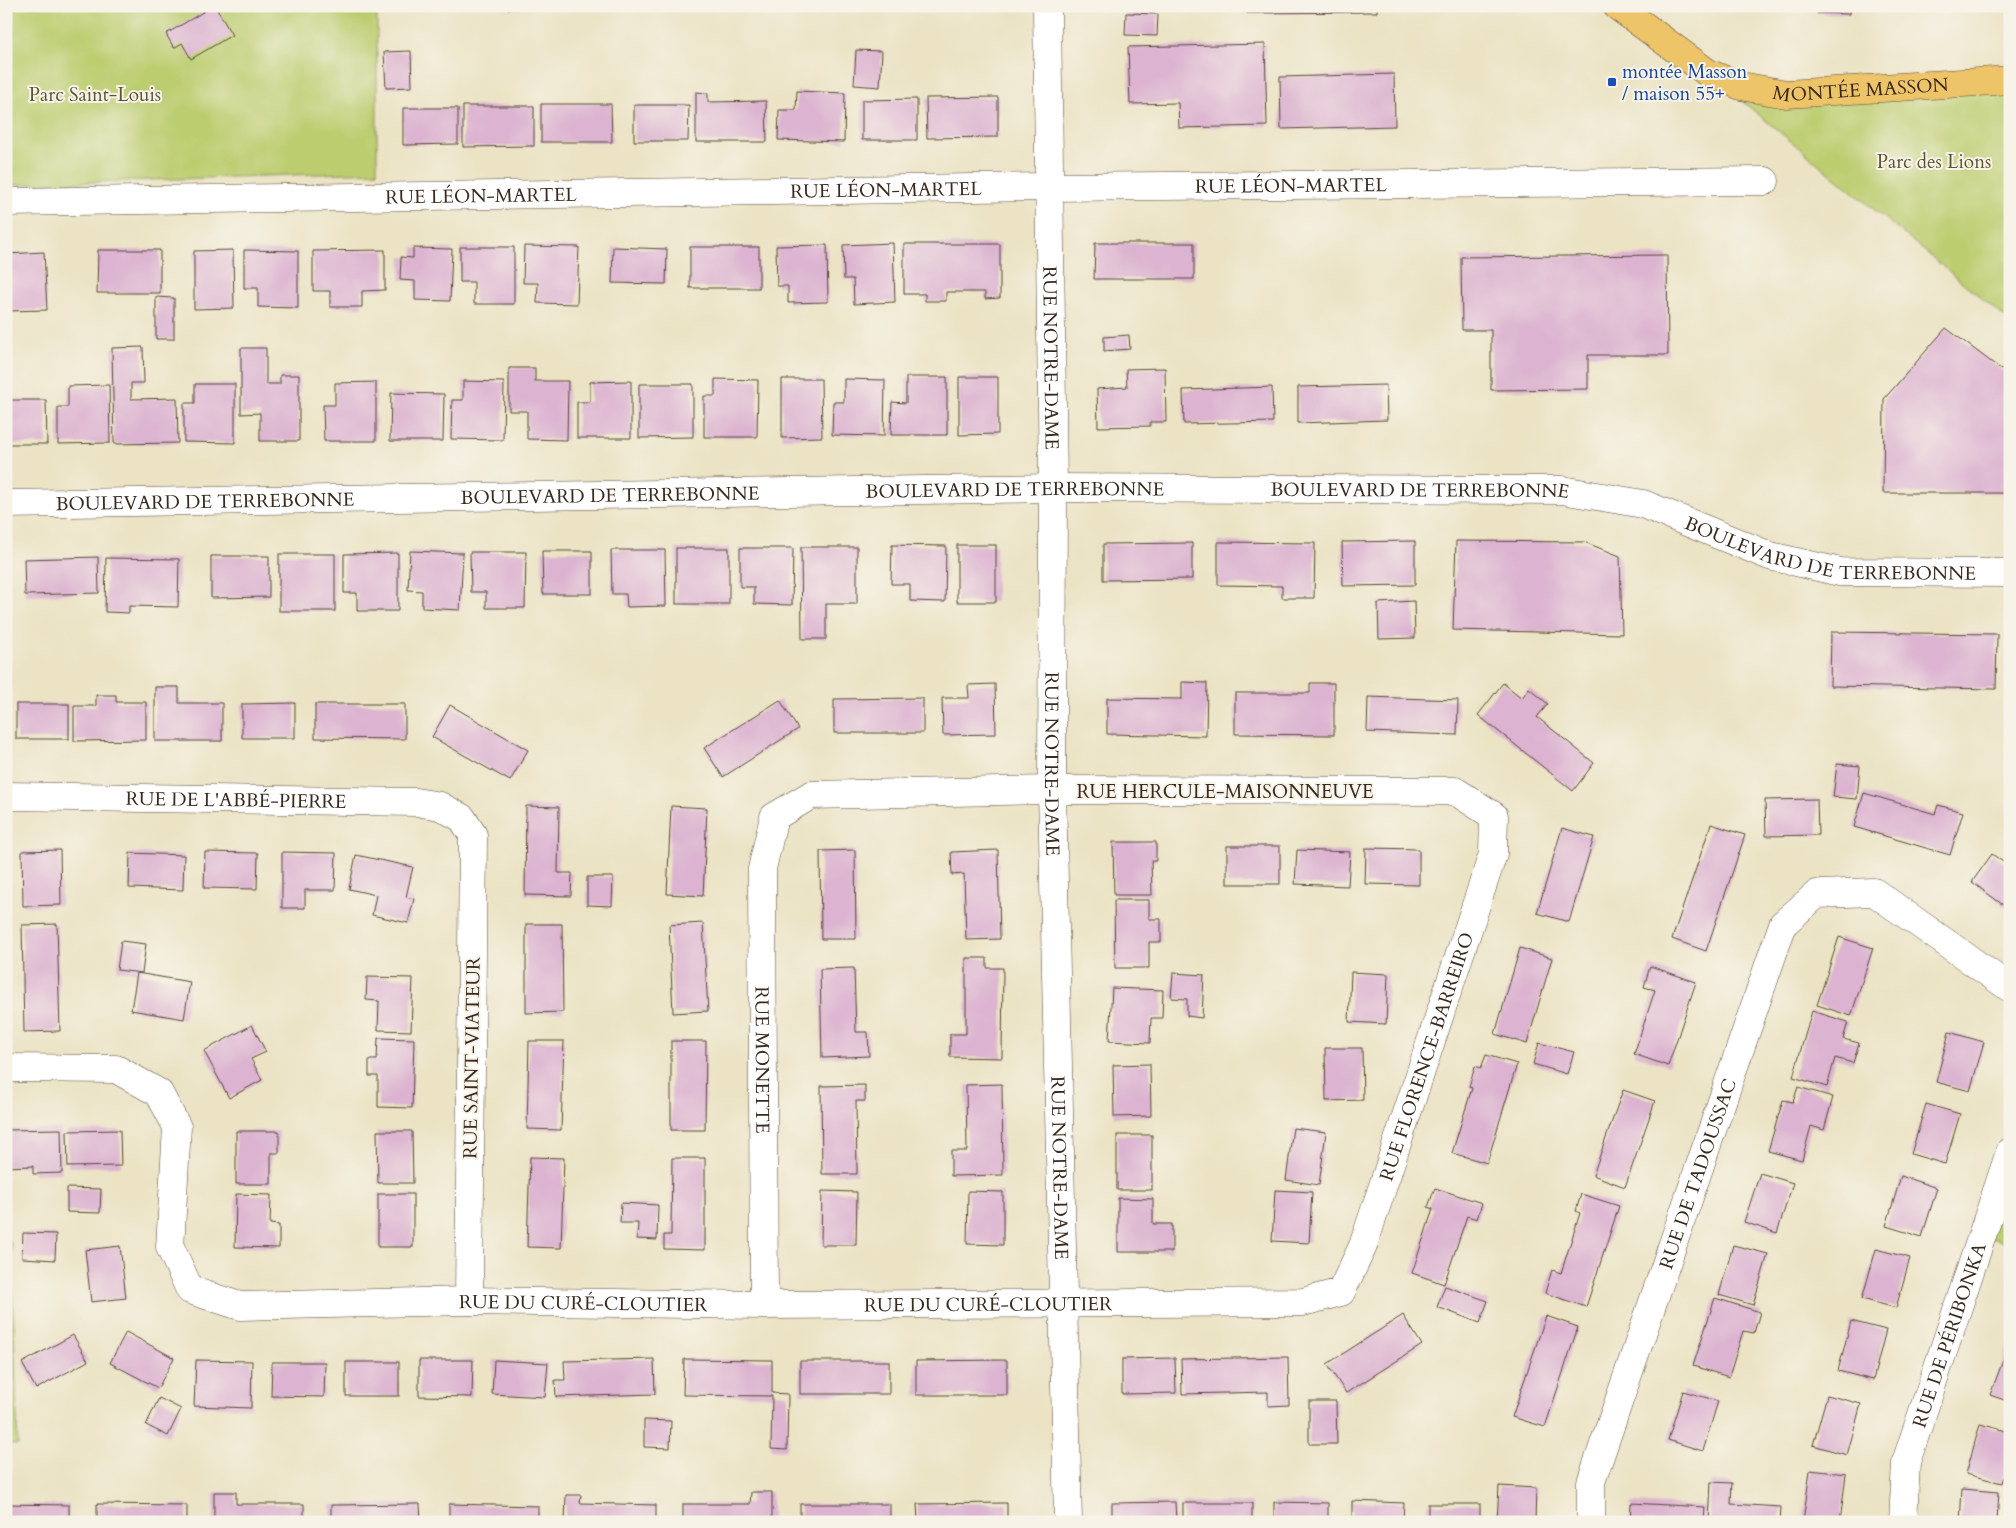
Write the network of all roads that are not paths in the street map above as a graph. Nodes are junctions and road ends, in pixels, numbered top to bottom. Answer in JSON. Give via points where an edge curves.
{"nodes":[{"id":1,"x":1047,"y":6,"type":"edge"},
{"id":2,"x":1617,"y":6,"type":"edge"},
{"id":3,"x":2010,"y":80,"type":"edge"},
{"id":4,"x":1765,"y":181,"type":"dead end"},
{"id":5,"x":1048,"y":187,"type":"junction"},
{"id":6,"x":6,"y":202,"type":"edge"},
{"id":7,"x":1052,"y":488,"type":"junction"},
{"id":8,"x":6,"y":504,"type":"edge"},
{"id":9,"x":2010,"y":573,"type":"edge"},
{"id":10,"x":1052,"y":790,"type":"junction"},
{"id":11,"x":6,"y":796,"type":"edge"},
{"id":12,"x":1494,"y":816,"type":"joint"},
{"id":13,"x":774,"y":817,"type":"joint"},
{"id":14,"x":462,"y":818,"type":"joint"},
{"id":15,"x":2010,"y":988,"type":"edge"},
{"id":16,"x":6,"y":1068,"type":"edge"},
{"id":17,"x":2010,"y":1152,"type":"edge"},
{"id":18,"x":1341,"y":1292,"type":"joint"},
{"id":19,"x":468,"y":1301,"type":"junction"},
{"id":20,"x":764,"y":1305,"type":"junction"},
{"id":21,"x":1063,"y":1305,"type":"junction"},
{"id":22,"x":1068,"y":1522,"type":"edge"},
{"id":23,"x":1590,"y":1522,"type":"edge"},
{"id":24,"x":1902,"y":1522,"type":"edge"}],
"edges":[{"from":1,"to":5,"type":"street","name":"RUE NOTRE-DAME"},
{"from":2,"to":3,"type":"main road","name":"MONTÉE MASSON","via":[[1708,73],[1741,86],[1786,94]]},
{"from":4,"to":5,"type":"street","name":"RUE LÉON-MARTEL"},
{"from":5,"to":6,"type":"street","name":"RUE LÉON-MARTEL"},
{"from":5,"to":7,"type":"street","name":"RUE NOTRE-DAME"},
{"from":7,"to":8,"type":"street","name":"BOULEVARD DE TERREBONNE"},
{"from":7,"to":9,"type":"street","name":"BOULEVARD DE TERREBONNE","via":[[1562,490],[1643,504],[1770,556],[1840,572]]},
{"from":7,"to":10,"type":"street","name":"RUE NOTRE-DAME"},
{"from":10,"to":12,"type":"street","name":"RUE HERCULE-MAISONNEUVE","via":[[1455,791]]},
{"from":10,"to":13,"type":"street","name":"RUE HERCULE-MAISONNEUVE","via":[[811,795]]},
{"from":10,"to":21,"type":"street","name":"RUE NOTRE-DAME"},
{"from":11,"to":14,"type":"street","name":"RUE DE L'ABBÉ-PIERRE","via":[[416,802],[440,806]]},
{"from":12,"to":18,"type":"street","name":"RUE FLORENCE-BARREIRO","via":[[1493,854],[1363,1246]]},
{"from":13,"to":20,"type":"street","name":"RUE MONETTE","via":[[762,869]]},
{"from":14,"to":19,"type":"street","name":"RUE SAINT-VIATEUR","via":[[473,835]]},
{"from":15,"to":23,"type":"street","name":"RUE DE TADOUSSAC","via":[[1874,892],[1817,894],[1783,924],[1591,1482]]},
{"from":16,"to":19,"type":"street","name":"RUE DU CURÉ-CLOUTIER","via":[[116,1069],[159,1093],[176,1127],[170,1247],[190,1290],[240,1306]]},
{"from":17,"to":24,"type":"street","name":"RUE DE PÉRIBONKA","via":[[1906,1462]]},
{"from":18,"to":21,"type":"street","name":"RUE DU CURÉ-CLOUTIER","via":[[1303,1302]]},
{"from":19,"to":20,"type":"street","name":"RUE DU CURÉ-CLOUTIER"},
{"from":20,"to":21,"type":"street","name":"RUE DU CURÉ-CLOUTIER"},
{"from":21,"to":22,"type":"street","name":"RUE NOTRE-DAME"}]}
